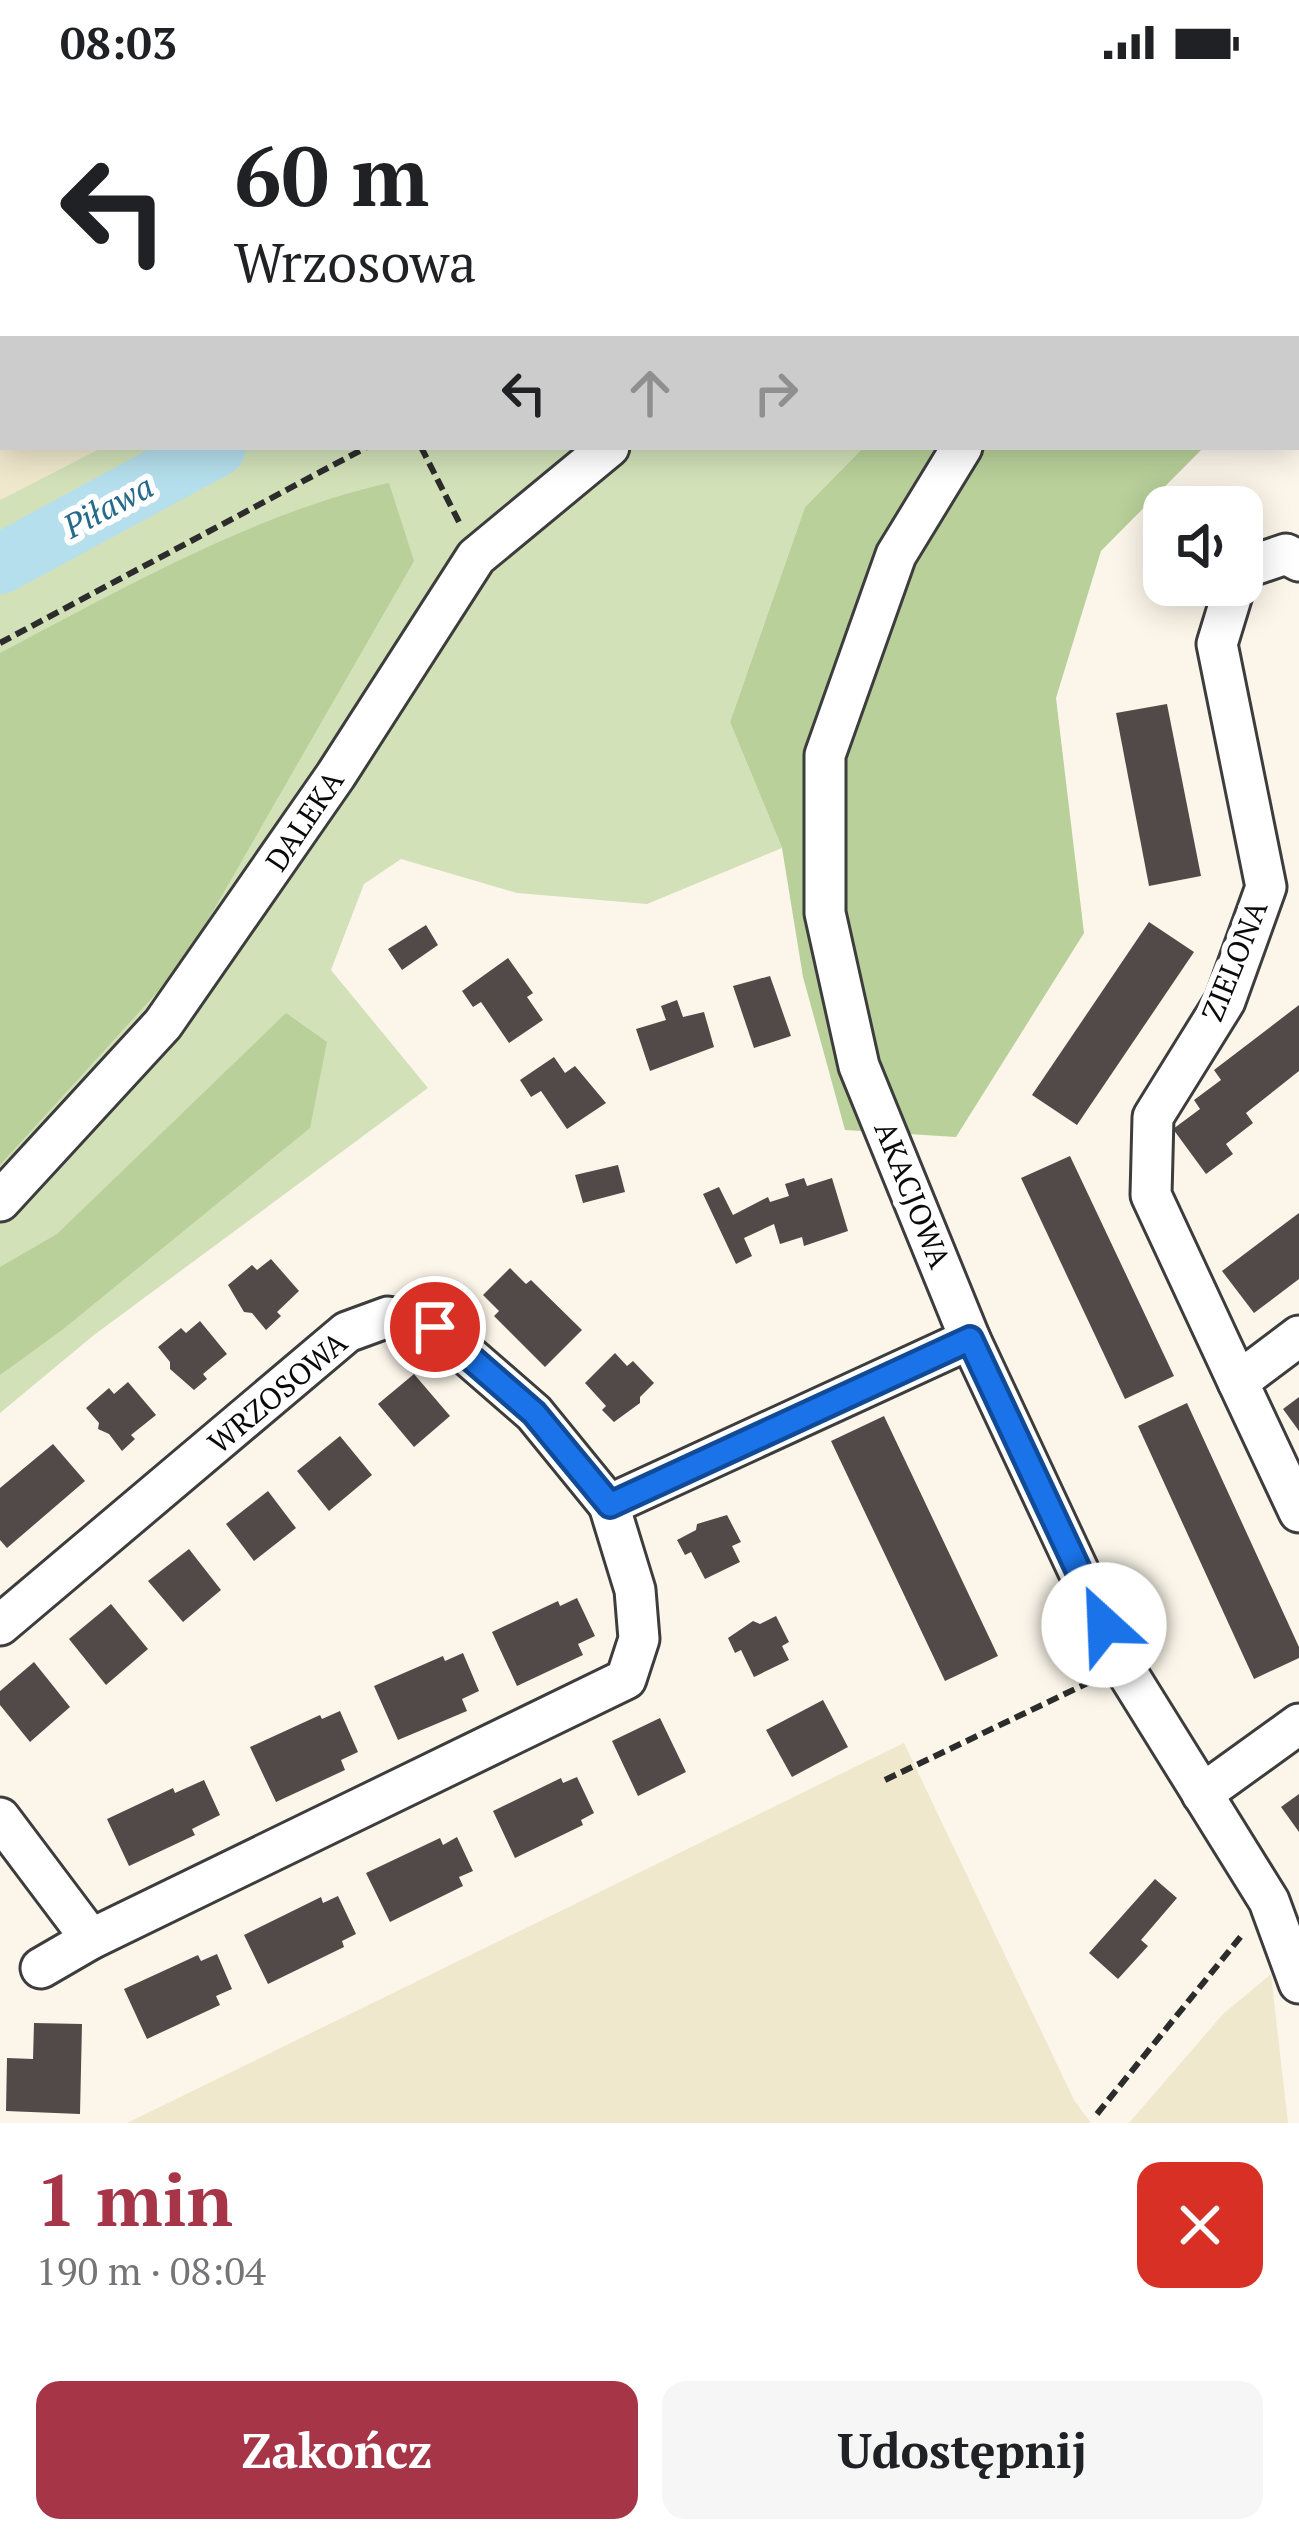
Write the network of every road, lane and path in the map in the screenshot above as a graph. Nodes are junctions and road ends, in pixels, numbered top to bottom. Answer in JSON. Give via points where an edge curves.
{"nodes":[{"id":1,"x":361,"y":450,"type":"edge"},
{"id":2,"x":422,"y":450,"type":"edge"},
{"id":3,"x":605,"y":450,"type":"edge"},
{"id":4,"x":960,"y":450,"type":"edge"},
{"id":5,"x":476,"y":557,"type":"junction"},
{"id":6,"x":1299,"y":561,"type":"edge"},
{"id":7,"x":1263,"y":562,"type":"edge"},
{"id":8,"x":1229,"y":606,"type":"edge"},
{"id":9,"x":0,"y":643,"type":"edge"},
{"id":10,"x":0,"y":1201,"type":"edge"},
{"id":11,"x":1299,"y":1336,"type":"edge"},
{"id":12,"x":970,"y":1339,"type":"junction"},
{"id":13,"x":1238,"y":1382,"type":"junction"},
{"id":14,"x":610,"y":1505,"type":"junction"},
{"id":15,"x":1299,"y":1512,"type":"edge"},
{"id":16,"x":0,"y":1625,"type":"edge"},
{"id":17,"x":1123,"y":1666,"type":"junction"},
{"id":18,"x":1299,"y":1724,"type":"edge"},
{"id":19,"x":885,"y":1780,"type":"dead end"},
{"id":20,"x":1202,"y":1794,"type":"junction"},
{"id":21,"x":0,"y":1818,"type":"edge"},
{"id":22,"x":1269,"y":1901,"type":"junction"},
{"id":23,"x":91,"y":1939,"type":"junction"},
{"id":24,"x":41,"y":1968,"type":"dead end"},
{"id":25,"x":1299,"y":1983,"type":"edge"},
{"id":26,"x":1097,"y":2114,"type":"dead end"}],
"edges":[{"from":1,"to":9,"type":"path"},
{"from":2,"to":5,"type":"path"},
{"from":3,"to":5,"type":"street","name":"DALEKA"},
{"from":4,"to":12,"type":"street","name":"AKACJOWA","via":[[896,555],[825,755],[825,890],[859,1066]]},
{"from":5,"to":10,"type":"street","name":"DALEKA","via":[[163,1024]]},
{"from":6,"to":7,"type":"street","via":[[1286,554]]},
{"from":8,"to":13,"type":"street","name":"ZIELONA","via":[[1217,644],[1266,887],[1225,1001],[1153,1117],[1151,1195]]},
{"from":11,"to":13,"type":"street"},
{"from":12,"to":14,"type":"street"},
{"from":12,"to":17,"type":"street","name":"AKACJOWA"},
{"from":13,"to":15,"type":"street","name":"ZIELONA"},
{"from":14,"to":16,"type":"street","name":"WRZOSOWA","via":[[534,1413],[435,1327],[388,1317],[347,1332]]},
{"from":14,"to":23,"type":"street","name":"WRZOSOWA","via":[[639,1640],[626,1679]]},
{"from":17,"to":19,"type":"path"},
{"from":17,"to":20,"type":"street","name":"AKACJOWA"},
{"from":18,"to":20,"type":"street"},
{"from":20,"to":22,"type":"street","name":"AKACJOWA"},
{"from":21,"to":23,"type":"street"},
{"from":22,"to":25,"type":"street","name":"AKACJOWA"},
{"from":22,"to":26,"type":"path"},
{"from":23,"to":24,"type":"street","name":"WRZOSOWA"}]}
